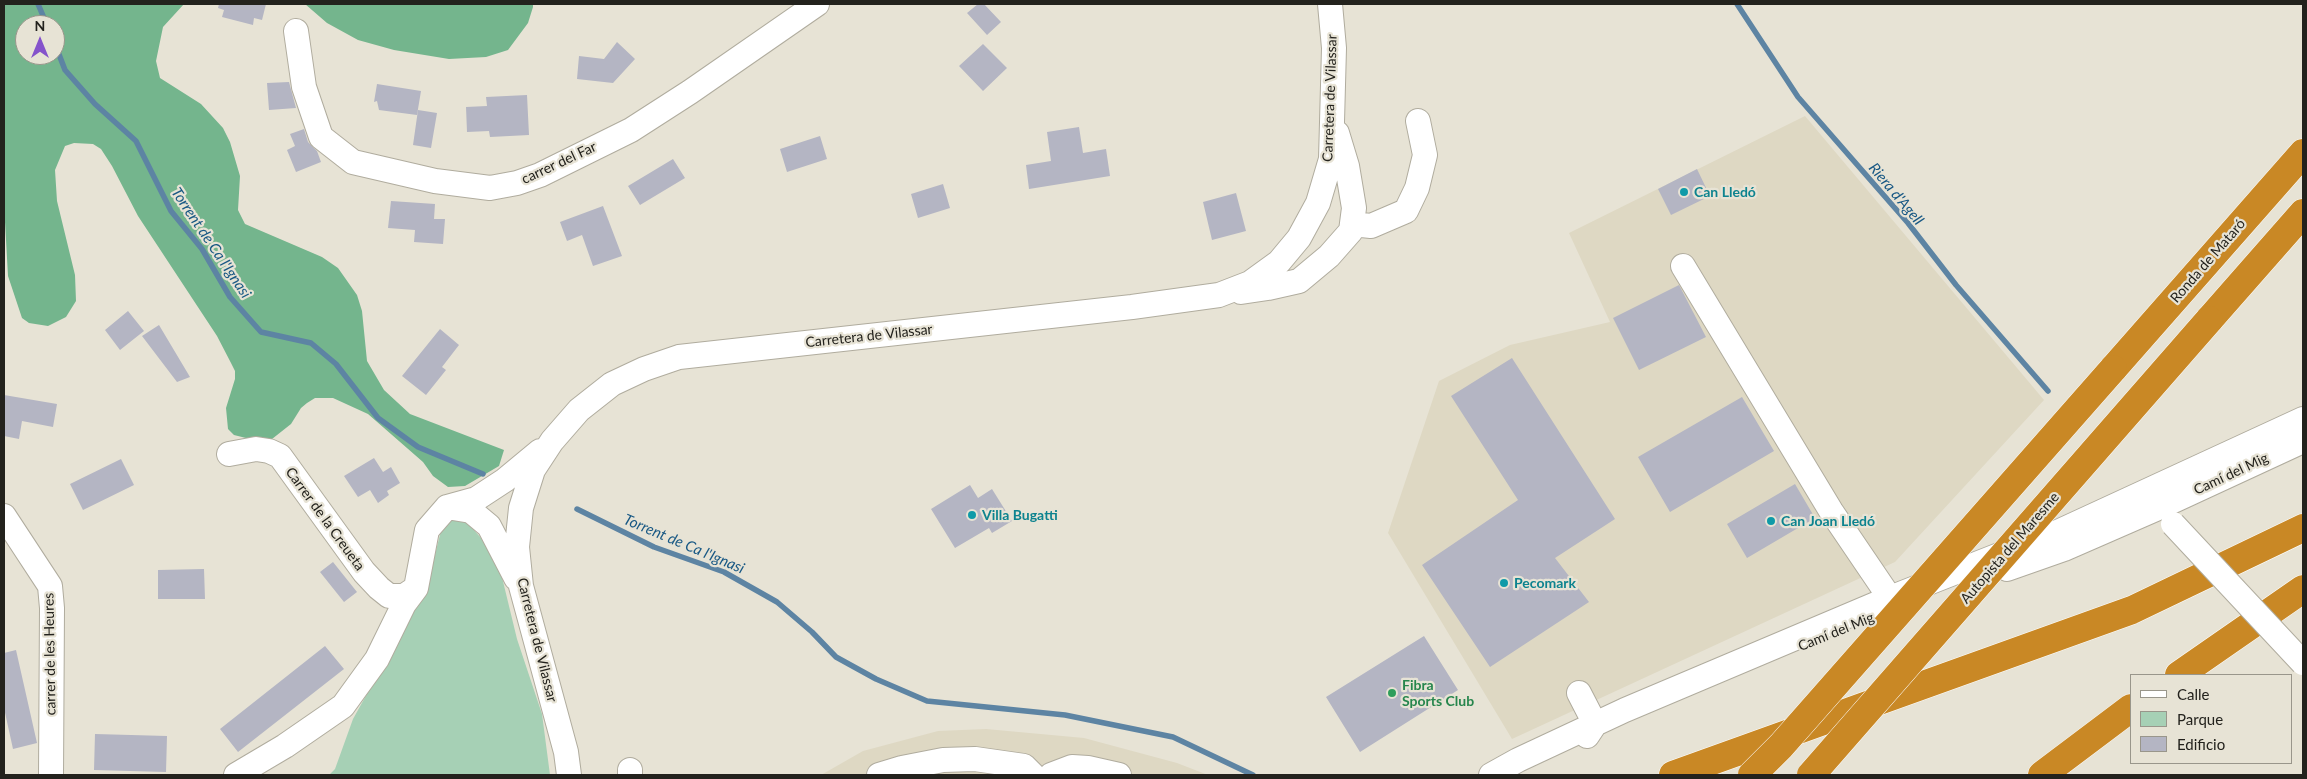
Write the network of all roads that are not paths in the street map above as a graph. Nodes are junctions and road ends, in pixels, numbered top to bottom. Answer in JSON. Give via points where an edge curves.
{"nodes":[{"id":1,"x":817,"y":4,"type":"edge"},
{"id":2,"x":1330,"y":4,"type":"edge"},
{"id":3,"x":1340,"y":4,"type":"edge"},
{"id":4,"x":296,"y":31,"type":"dead end"},
{"id":5,"x":1334,"y":48,"type":"junction"},
{"id":6,"x":1332,"y":114,"type":"junction"},
{"id":7,"x":1418,"y":122,"type":"dead end"},
{"id":8,"x":2303,"y":153,"type":"edge"},
{"id":9,"x":2303,"y":213,"type":"edge"},
{"id":10,"x":1352,"y":224,"type":"junction"},
{"id":11,"x":1683,"y":266,"type":"dead end"},
{"id":12,"x":1219,"y":295,"type":"junction"},
{"id":13,"x":2303,"y":419,"type":"edge"},
{"id":14,"x":552,"y":441,"type":"junction"},
{"id":15,"x":2303,"y":441,"type":"edge"},
{"id":16,"x":229,"y":454,"type":"dead end"},
{"id":17,"x":2202,"y":466,"type":"junction"},
{"id":18,"x":447,"y":508,"type":"junction"},
{"id":19,"x":4,"y":516,"type":"edge"},
{"id":20,"x":2165,"y":516,"type":"junction"},
{"id":21,"x":2093,"y":517,"type":"junction"},
{"id":22,"x":2303,"y":528,"type":"edge"},
{"id":23,"x":521,"y":586,"type":"junction"},
{"id":24,"x":416,"y":588,"type":"junction"},
{"id":25,"x":2303,"y":589,"type":"edge"},
{"id":26,"x":1890,"y":598,"type":"junction"},
{"id":27,"x":2303,"y":663,"type":"edge"},
{"id":28,"x":2180,"y":674,"type":"edge"},
{"id":29,"x":1579,"y":693,"type":"dead end"},
{"id":30,"x":2130,"y":709,"type":"edge"},
{"id":31,"x":1595,"y":724,"type":"junction"},
{"id":32,"x":1578,"y":748,"type":"junction"},
{"id":33,"x":51,"y":775,"type":"edge"},
{"id":34,"x":236,"y":775,"type":"edge"},
{"id":35,"x":569,"y":775,"type":"edge"},
{"id":36,"x":879,"y":775,"type":"edge"},
{"id":37,"x":1033,"y":775,"type":"edge"},
{"id":38,"x":1051,"y":775,"type":"edge"},
{"id":39,"x":1119,"y":775,"type":"edge"},
{"id":40,"x":1491,"y":775,"type":"edge"},
{"id":41,"x":1523,"y":775,"type":"edge"},
{"id":42,"x":1673,"y":775,"type":"edge"},
{"id":43,"x":1752,"y":775,"type":"edge"},
{"id":44,"x":1811,"y":775,"type":"edge"},
{"id":45,"x":2042,"y":775,"type":"edge"}],
"edges":[{"from":1,"to":4,"type":"street","name":"carrer del Far","via":[[631,130],[540,175],[517,184],[490,188],[435,181],[353,162],[321,137],[304,87]]},
{"from":2,"to":5,"type":"street","name":"Carretera de Vilassar"},
{"from":3,"to":5,"type":"street"},
{"from":5,"to":6,"type":"street","name":"Carretera de Vilassar"},
{"from":6,"to":10,"type":"street","via":[[1350,183],[1354,208]]},
{"from":6,"to":12,"type":"street","name":"Carretera de Vilassar","via":[[1331,159],[1318,203],[1299,238],[1279,262],[1250,283]]},
{"from":7,"to":10,"type":"street","via":[[1425,155],[1417,188],[1406,211],[1370,226]]},
{"from":8,"to":43,"type":"highway","name":"Ronda de Mataró","bridge":true},
{"from":9,"to":44,"type":"highway","name":"Autopista del Maresme","bridge":true},
{"from":10,"to":12,"type":"street","via":[[1351,231],[1329,256],[1299,281]]},
{"from":11,"to":26,"type":"street","via":[[1831,512]]},
{"from":12,"to":14,"type":"street","name":"Carretera de Vilassar","via":[[1052,325],[679,357],[612,384],[578,410]]},
{"from":13,"to":17,"type":"street","name":"Camí del Mig"},
{"from":14,"to":18,"type":"street","via":[[506,480],[476,499]]},
{"from":14,"to":23,"type":"street","name":"Carretera de Vilassar","via":[[533,470],[521,508],[517,547]]},
{"from":15,"to":20,"type":"street","name":"Camí del Mig"},
{"from":16,"to":24,"type":"street","name":"Carrer de la Creueta","via":[[256,449],[280,456],[379,588],[388,596],[404,596]]},
{"from":17,"to":20,"type":"street","name":"Camí del Mig","via":[[2166,494]]},
{"from":17,"to":21,"type":"street","name":"Camí del Mig"},
{"from":18,"to":23,"type":"street","via":[[470,512],[488,526]]},
{"from":18,"to":24,"type":"street","via":[[427,530]]},
{"from":19,"to":33,"type":"street","name":"carrer de les Heures","via":[[50,586]]},
{"from":20,"to":21,"type":"street","name":"Camí del Mig","via":[[2144,504]]},
{"from":20,"to":27,"type":"street","bridge":true},
{"from":20,"to":32,"type":"street","name":"Camí del Mig","via":[[2064,548],[1866,619]]},
{"from":21,"to":26,"type":"street","name":"Camí del Mig"},
{"from":22,"to":42,"type":"highway","via":[[2132,610]]},
{"from":23,"to":35,"type":"street","name":"Carretera de Vilassar","via":[[566,752]]},
{"from":24,"to":34,"type":"street","via":[[404,604],[377,659],[343,706],[286,746]]},
{"from":25,"to":28,"type":"highway"},
{"from":26,"to":31,"type":"street","name":"Camí del Mig"},
{"from":29,"to":31,"type":"street"},
{"from":30,"to":45,"type":"highway"},
{"from":31,"to":32,"type":"street"},
{"from":31,"to":40,"type":"street","name":"Camí del Mig"},
{"from":32,"to":41,"type":"street","name":"Camí del Mig"},
{"from":36,"to":37,"type":"street","via":[[943,760],[975,759],[1024,766]]},
{"from":38,"to":39,"type":"street","via":[[1072,767]]}]}
